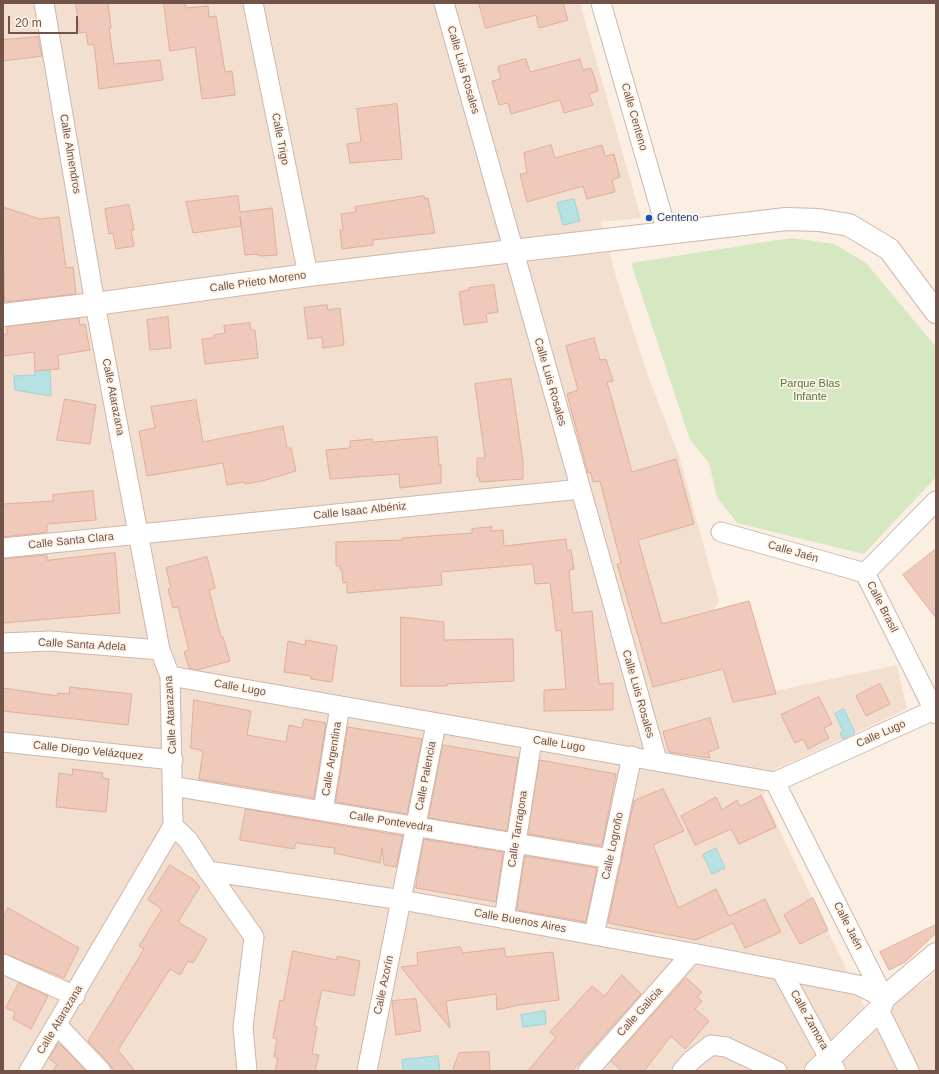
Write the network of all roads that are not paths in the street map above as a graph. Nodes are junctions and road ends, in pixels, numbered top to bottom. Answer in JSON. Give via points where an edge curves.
{"nodes":[{"id":1,"x":44,"y":3,"type":"edge"},
{"id":2,"x":253,"y":3,"type":"edge"},
{"id":3,"x":444,"y":3,"type":"edge"},
{"id":4,"x":601,"y":3,"type":"edge"},
{"id":5,"x":667,"y":232,"type":"junction"},
{"id":6,"x":514,"y":251,"type":"junction"},
{"id":7,"x":308,"y":275,"type":"junction"},
{"id":8,"x":95,"y":304,"type":"junction"},
{"id":9,"x":936,"y":312,"type":"edge"},
{"id":10,"x":3,"y":314,"type":"edge"},
{"id":11,"x":581,"y":489,"type":"junction"},
{"id":12,"x":936,"y":502,"type":"edge"},
{"id":13,"x":721,"y":532,"type":"dead end"},
{"id":14,"x":138,"y":534,"type":"junction"},
{"id":15,"x":3,"y":548,"type":"edge"},
{"id":16,"x":864,"y":573,"type":"junction"},
{"id":17,"x":3,"y":643,"type":"edge"},
{"id":18,"x":160,"y":650,"type":"junction"},
{"id":19,"x":170,"y":676,"type":"junction"},
{"id":20,"x":340,"y":706,"type":"junction"},
{"id":21,"x":935,"y":712,"type":"edge"},
{"id":22,"x":436,"y":724,"type":"junction"},
{"id":23,"x":532,"y":740,"type":"junction"},
{"id":24,"x":3,"y":742,"type":"edge"},
{"id":25,"x":632,"y":756,"type":"junction"},
{"id":26,"x":173,"y":760,"type":"junction"},
{"id":27,"x":657,"y":760,"type":"junction"},
{"id":28,"x":775,"y":782,"type":"junction"},
{"id":29,"x":172,"y":786,"type":"junction"},
{"id":30,"x":323,"y":811,"type":"junction"},
{"id":31,"x":173,"y":826,"type":"junction"},
{"id":32,"x":417,"y":826,"type":"junction"},
{"id":33,"x":515,"y":843,"type":"junction"},
{"id":34,"x":611,"y":859,"type":"junction"},
{"id":35,"x":208,"y":870,"type":"junction"},
{"id":36,"x":402,"y":900,"type":"junction"},
{"id":37,"x":504,"y":919,"type":"junction"},
{"id":38,"x":594,"y":935,"type":"junction"},
{"id":39,"x":692,"y":953,"type":"junction"},
{"id":40,"x":936,"y":954,"type":"edge"},
{"id":41,"x":3,"y":964,"type":"edge"},
{"id":42,"x":782,"y":970,"type":"junction"},
{"id":43,"x":75,"y":996,"type":"junction"},
{"id":44,"x":881,"y":1004,"type":"junction"},
{"id":45,"x":57,"y":1025,"type":"junction"},
{"id":46,"x":827,"y":1067,"type":"edge"},
{"id":47,"x":597,"y":1068,"type":"edge"},
{"id":48,"x":29,"y":1071,"type":"edge"},
{"id":49,"x":101,"y":1071,"type":"edge"},
{"id":50,"x":247,"y":1071,"type":"edge"},
{"id":51,"x":366,"y":1071,"type":"edge"},
{"id":52,"x":682,"y":1071,"type":"edge"},
{"id":53,"x":777,"y":1071,"type":"edge"},
{"id":54,"x":909,"y":1071,"type":"edge"}],
"edges":[{"from":1,"to":8,"type":"street","name":"Calle Almendros"},
{"from":2,"to":7,"type":"street","name":"Calle Trigo"},
{"from":3,"to":6,"type":"street","name":"Calle Luis Rosales"},
{"from":4,"to":5,"type":"street","name":"Calle Centeno"},
{"from":5,"to":6,"type":"street","name":"Calle Prieto Moreno"},
{"from":5,"to":9,"type":"street","name":"Calle Prieto Moreno","via":[[786,219],[820,220],[849,225],[889,249]]},
{"from":6,"to":7,"type":"street","name":"Calle Prieto Moreno"},
{"from":6,"to":11,"type":"street","name":"Calle Luis Rosales"},
{"from":7,"to":8,"type":"street","name":"Calle Prieto Moreno"},
{"from":8,"to":10,"type":"street","name":"Calle Prieto Moreno"},
{"from":8,"to":14,"type":"street","name":"Calle Atarazana"},
{"from":11,"to":14,"type":"street","name":"Calle Isaac Albéniz"},
{"from":11,"to":27,"type":"street","name":"Calle Luis Rosales"},
{"from":12,"to":16,"type":"street","name":"Calle Brasil"},
{"from":13,"to":16,"type":"street","name":"Calle Jaén"},
{"from":14,"to":15,"type":"street","name":"Calle Santa Clara"},
{"from":14,"to":18,"type":"street","name":"Calle Atarazana"},
{"from":16,"to":21,"type":"street","name":"Calle Brasil"},
{"from":17,"to":18,"type":"street","name":"Calle Santa Adela","via":[[50,641]]},
{"from":18,"to":19,"type":"street","name":"Calle Atarazana"},
{"from":19,"to":20,"type":"street","name":"Calle Lugo"},
{"from":19,"to":26,"type":"street","name":"Calle Atarazana"},
{"from":20,"to":22,"type":"street","name":"Calle Lugo"},
{"from":20,"to":30,"type":"street","name":"Calle Argentina"},
{"from":21,"to":28,"type":"street","name":"Calle Lugo"},
{"from":22,"to":23,"type":"street","name":"Calle Lugo"},
{"from":22,"to":32,"type":"street","name":"Calle Palencia"},
{"from":23,"to":25,"type":"street","name":"Calle Lugo"},
{"from":23,"to":33,"type":"street","name":"Calle Tarragona"},
{"from":24,"to":26,"type":"street","name":"Calle Diego Velázquez"},
{"from":25,"to":27,"type":"street","name":"Calle Lugo"},
{"from":25,"to":34,"type":"street","name":"Calle Logroño"},
{"from":26,"to":29,"type":"street","name":"Calle Atarazana"},
{"from":27,"to":28,"type":"street","name":"Calle Lugo"},
{"from":28,"to":44,"type":"street","name":"Calle Jaén"},
{"from":29,"to":30,"type":"street","name":"Calle Pontevedra"},
{"from":29,"to":31,"type":"street","name":"Calle Atarazana"},
{"from":30,"to":32,"type":"street","name":"Calle Pontevedra"},
{"from":31,"to":35,"type":"street","via":[[188,840]]},
{"from":31,"to":43,"type":"street","name":"Calle Atarazana"},
{"from":32,"to":33,"type":"street","name":"Calle Pontevedra"},
{"from":32,"to":36,"type":"street","name":"Calle Palencia"},
{"from":33,"to":34,"type":"street","name":"Calle Pontevedra"},
{"from":33,"to":37,"type":"street","name":"Calle Tarragona"},
{"from":34,"to":38,"type":"street","name":"Calle Logroño"},
{"from":35,"to":36,"type":"street","name":"Calle Buenos Aires"},
{"from":35,"to":50,"type":"street","via":[[254,938],[243,1027]]},
{"from":36,"to":37,"type":"street","name":"Calle Buenos Aires"},
{"from":36,"to":51,"type":"street","name":"Calle Azorín"},
{"from":37,"to":38,"type":"street","name":"Calle Buenos Aires"},
{"from":38,"to":39,"type":"street","name":"Calle Buenos Aires"},
{"from":39,"to":42,"type":"street","name":"Calle Buenos Aires"},
{"from":39,"to":47,"type":"street","name":"Calle Galicia"},
{"from":40,"to":44,"type":"street"},
{"from":41,"to":43,"type":"street"},
{"from":42,"to":44,"type":"street","name":"Calle Buenos Aires","via":[[858,985]]},
{"from":42,"to":46,"type":"street","name":"Calle Zamora"},
{"from":43,"to":45,"type":"street","name":"Calle Atarazana"},
{"from":44,"to":46,"type":"street"},
{"from":44,"to":54,"type":"street","name":"Calle Jaén"},
{"from":45,"to":48,"type":"street","name":"Calle Atarazana"},
{"from":45,"to":49,"type":"street"},
{"from":52,"to":53,"type":"street","via":[[711,1045],[726,1047]]}]}
